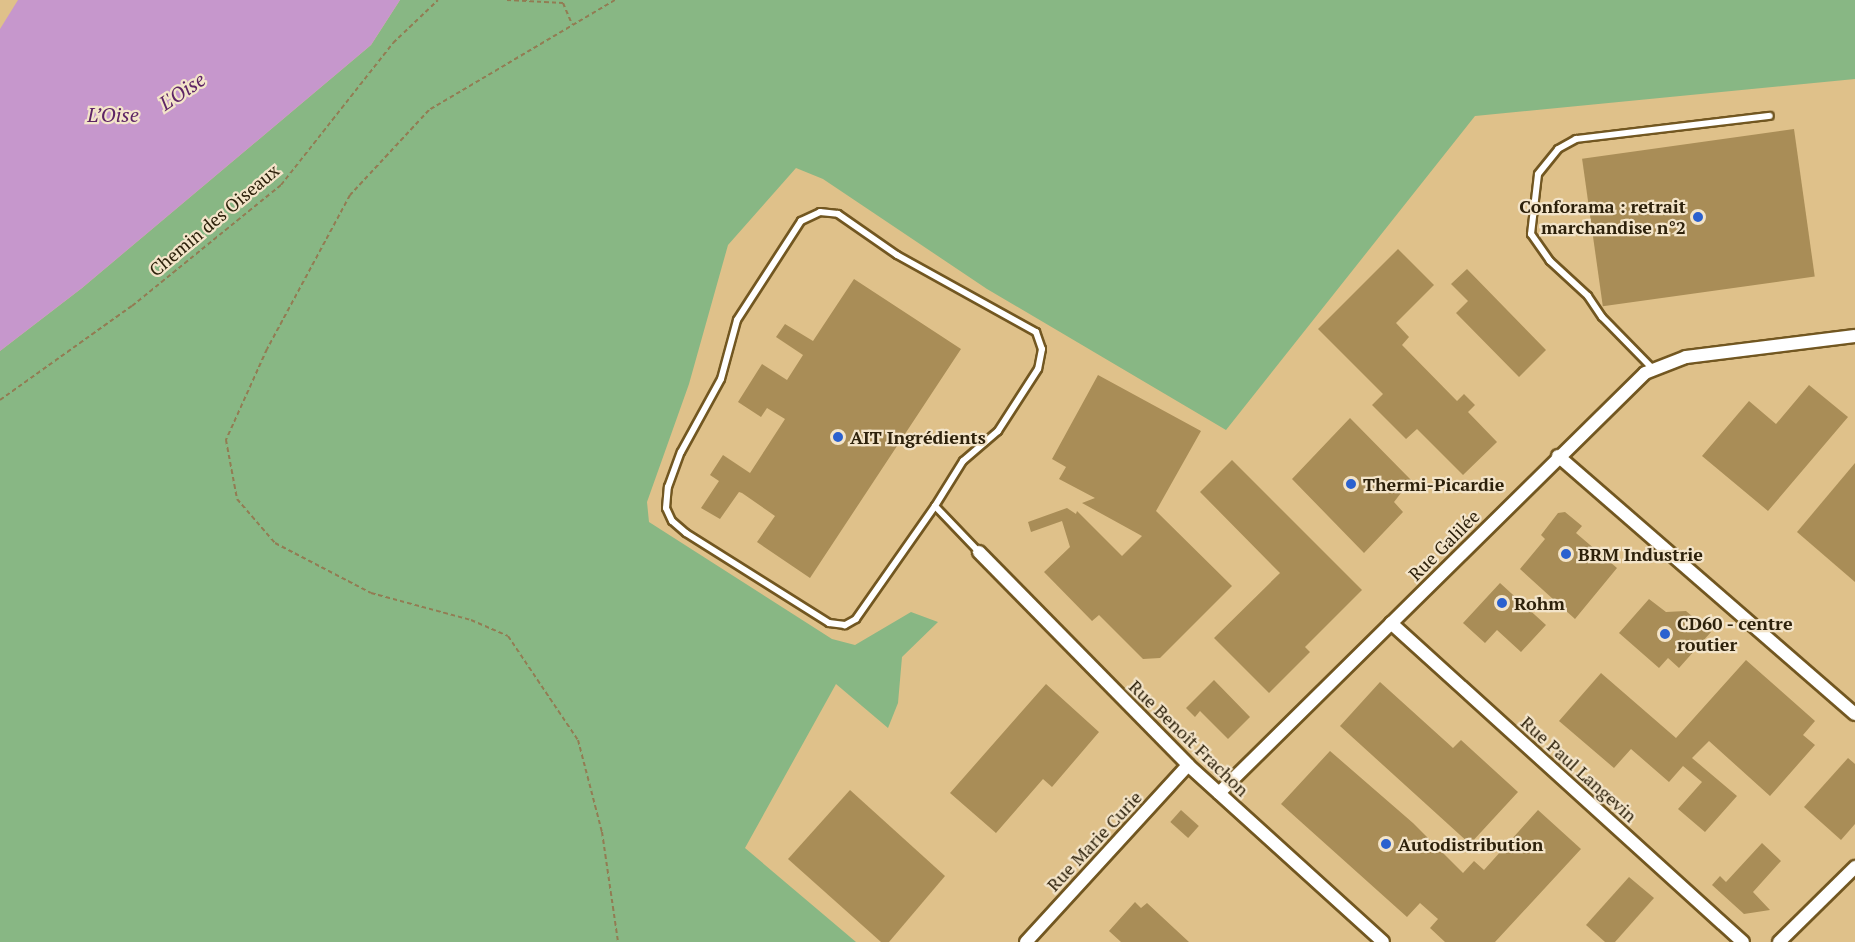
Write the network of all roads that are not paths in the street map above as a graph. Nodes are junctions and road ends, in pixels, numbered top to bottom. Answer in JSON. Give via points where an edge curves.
{"nodes":[{"id":1,"x":1770,"y":116,"type":"dead end"},
{"id":2,"x":1855,"y":336,"type":"edge"},
{"id":3,"x":1652,"y":368,"type":"junction"},
{"id":4,"x":1558,"y":456,"type":"junction"},
{"id":5,"x":935,"y":506,"type":"junction"},
{"id":6,"x":979,"y":552,"type":"joint"},
{"id":7,"x":1391,"y":623,"type":"junction"},
{"id":8,"x":1855,"y":714,"type":"edge"},
{"id":9,"x":1188,"y":765,"type":"junction"},
{"id":10,"x":1219,"y":793,"type":"junction"},
{"id":11,"x":1855,"y":867,"type":"edge"},
{"id":12,"x":1026,"y":942,"type":"edge"},
{"id":13,"x":1383,"y":942,"type":"edge"},
{"id":14,"x":1743,"y":942,"type":"edge"},
{"id":15,"x":1779,"y":942,"type":"edge"}],
"edges":[{"from":1,"to":3,"type":"lane","via":[[1576,139],[1558,149],[1538,174],[1531,234],[1550,261],[1588,296],[1602,317]]},
{"from":2,"to":3,"type":"street","name":"Rue Galilée","via":[[1686,357]]},
{"from":3,"to":4,"type":"street","name":"Rue Galilée"},
{"from":4,"to":7,"type":"street","name":"Rue Galilée"},
{"from":4,"to":8,"type":"street"},
{"from":5,"to":5,"type":"lane","via":[[856,619],[845,625],[829,623],[686,533],[672,521],[666,508],[668,488],[681,452],[721,379],[737,320],[801,221],[820,212],[838,214],[897,255],[1036,332],[1042,349],[1038,369],[998,431],[963,461]]},
{"from":5,"to":6,"type":"lane"},
{"from":6,"to":9,"type":"street","name":"Rue Benoît Frachon"},
{"from":7,"to":10,"type":"street","name":"Rue Galilée"},
{"from":7,"to":14,"type":"street","name":"Rue Paul Langevin"},
{"from":9,"to":10,"type":"street","name":"Rue Benoît Frachon"},
{"from":9,"to":12,"type":"street","name":"Rue Marie Curie"},
{"from":10,"to":13,"type":"street","name":"Rue Benoît Frachon"},
{"from":11,"to":15,"type":"street"}]}
